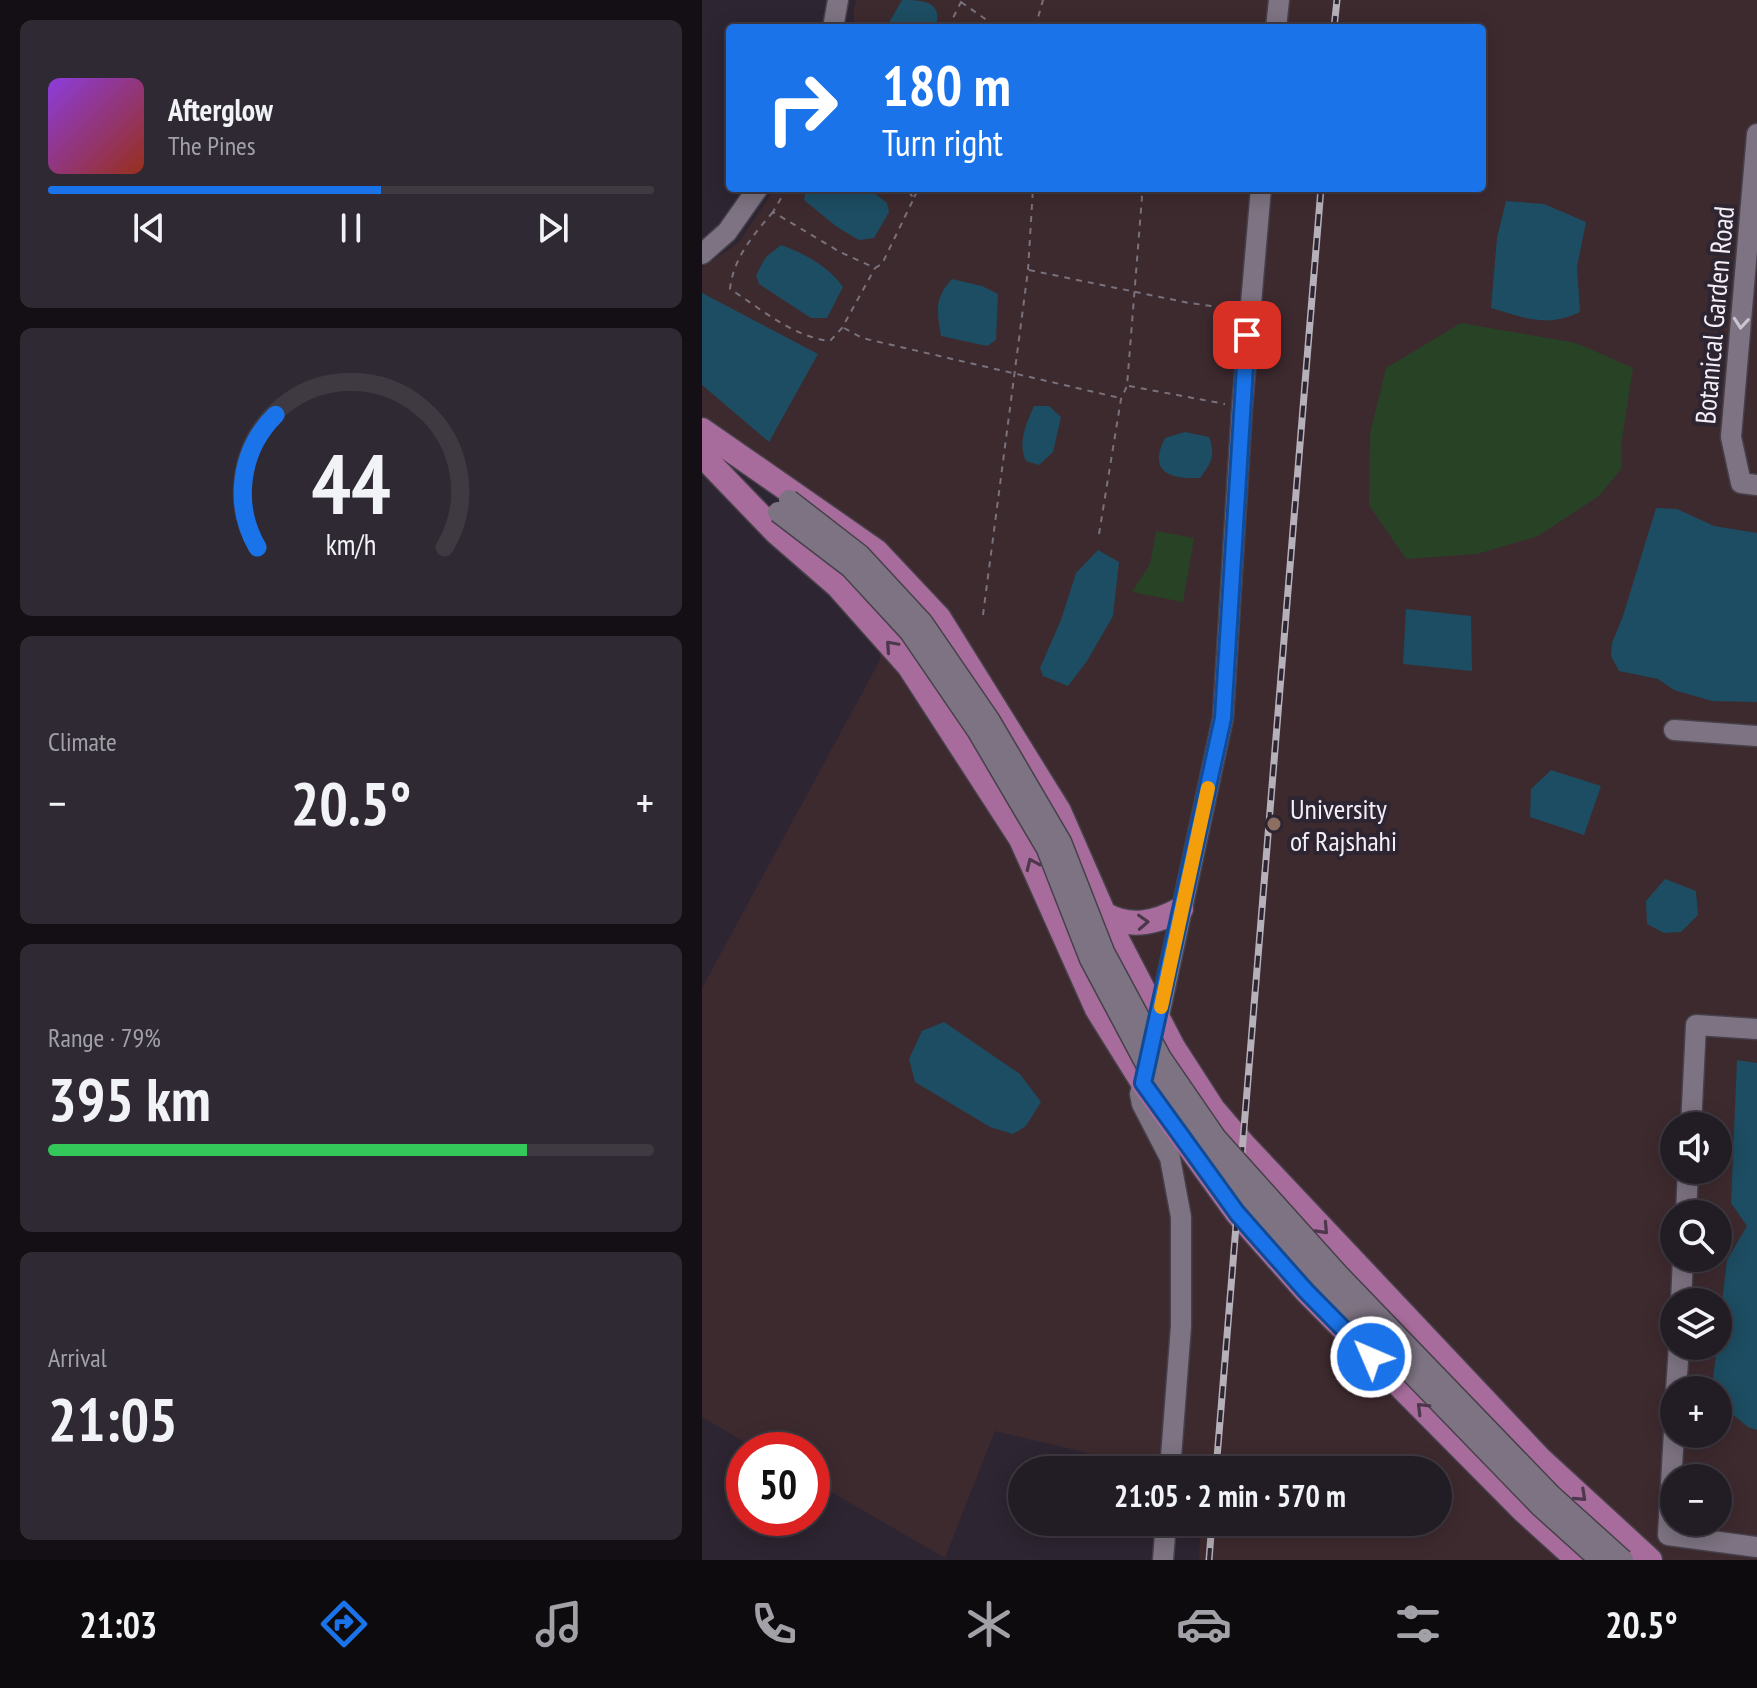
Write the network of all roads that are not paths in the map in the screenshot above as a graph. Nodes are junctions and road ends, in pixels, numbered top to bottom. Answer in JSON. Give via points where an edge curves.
{"nodes":[{"id":1,"x":838,"y":0,"type":"edge"},
{"id":2,"x":1279,"y":0,"type":"edge"},
{"id":3,"x":834,"y":24,"type":"edge"},
{"id":4,"x":1276,"y":24,"type":"edge"},
{"id":5,"x":1757,"y":134,"type":"edge"},
{"id":6,"x":755,"y":192,"type":"edge"},
{"id":7,"x":1261,"y":192,"type":"edge"},
{"id":8,"x":702,"y":254,"type":"edge"},
{"id":9,"x":702,"y":430,"type":"edge"},
{"id":10,"x":702,"y":455,"type":"edge"},
{"id":11,"x":752,"y":467,"type":"junction"},
{"id":12,"x":733,"y":485,"type":"junction"},
{"id":13,"x":1757,"y":485,"type":"edge"},
{"id":14,"x":784,"y":506,"type":"junction"},
{"id":15,"x":1674,"y":730,"type":"dead end"},
{"id":16,"x":1757,"y":736,"type":"edge"},
{"id":17,"x":1181,"y":909,"type":"junction"},
{"id":18,"x":1104,"y":914,"type":"junction"},
{"id":19,"x":1159,"y":1020,"type":"junction"},
{"id":20,"x":1757,"y":1029,"type":"edge"},
{"id":21,"x":1143,"y":1083,"type":"junction"},
{"id":22,"x":1692,"y":1112,"type":"edge"},
{"id":23,"x":1673,"y":1448,"type":"edge"},
{"id":24,"x":1171,"y":1456,"type":"edge"},
{"id":25,"x":1165,"y":1536,"type":"edge"},
{"id":26,"x":1757,"y":1547,"type":"edge"},
{"id":27,"x":1163,"y":1560,"type":"edge"},
{"id":28,"x":1578,"y":1560,"type":"edge"},
{"id":29,"x":1600,"y":1560,"type":"edge"},
{"id":30,"x":1623,"y":1560,"type":"edge"},
{"id":31,"x":1650,"y":1560,"type":"edge"}],
"edges":[{"from":1,"to":3,"type":"street"},
{"from":2,"to":4,"type":"street"},
{"from":5,"to":13,"type":"street","name":"Botanical Garden Road","one_way":true,"via":[[1731,437],[1741,483]]},
{"from":6,"to":8,"type":"street","via":[[727,232]]},
{"from":7,"to":17,"type":"street","via":[[1223,718]]},
{"from":9,"to":11,"type":"main road"},
{"from":10,"to":12,"type":"main road"},
{"from":11,"to":14,"type":"street"},
{"from":11,"to":18,"type":"main road","via":[[876,551],[939,618],[1059,811]]},
{"from":12,"to":14,"type":"street"},
{"from":21,"to":12,"type":"main road","one_way":true,"via":[[1097,1009],[1021,839],[909,666],[838,586],[776,532]]},
{"from":14,"to":29,"type":"street","bridge":true,"via":[[900,621],[977,730],[1047,849],[1090,959],[1147,1066],[1204,1148],[1326,1285],[1540,1506]]},
{"from":14,"to":30,"type":"street","bridge":true,"via":[[860,555],[922,622],[990,721],[1061,842],[1104,952],[1161,1058],[1216,1138],[1338,1274],[1551,1495]]},
{"from":15,"to":16,"type":"street"},
{"from":18,"to":17,"type":"main road","one_way":true,"via":[[1134,923],[1160,921]]},
{"from":17,"to":19,"type":"street"},
{"from":18,"to":19,"type":"main road"},
{"from":19,"to":21,"type":"street"},
{"from":19,"to":31,"type":"main road","one_way":true,"via":[[1213,1109],[1243,1144],[1539,1458]]},
{"from":20,"to":22,"type":"street","via":[[1696,1025]]},
{"from":21,"to":24,"type":"street","via":[[1142,1104],[1170,1158],[1181,1217],[1181,1326]]},
{"from":28,"to":21,"type":"main road","one_way":true,"via":[[1306,1291],[1237,1213]]},
{"from":23,"to":26,"type":"street","via":[[1668,1535]]},
{"from":25,"to":27,"type":"street"}]}
